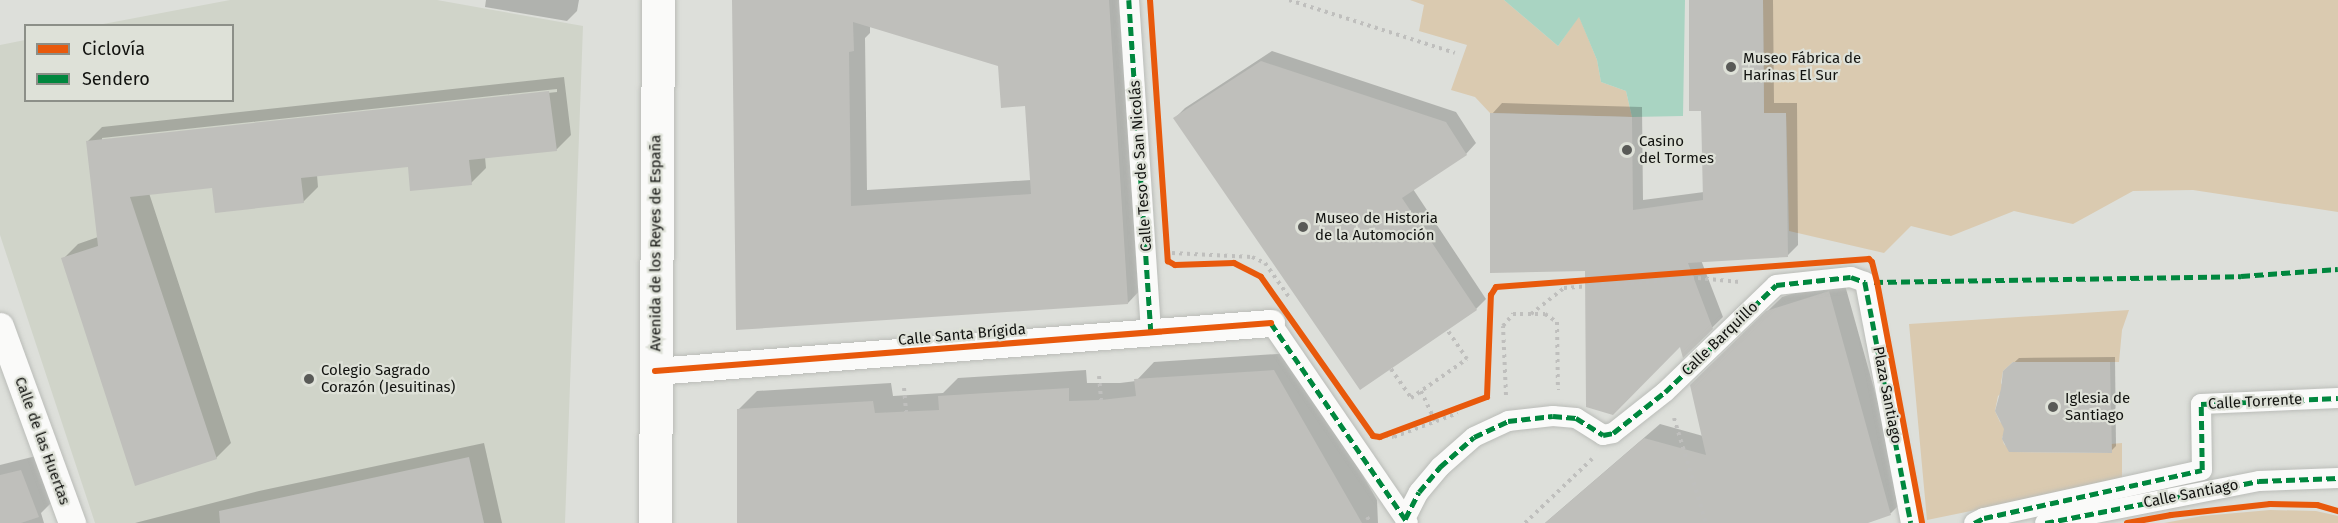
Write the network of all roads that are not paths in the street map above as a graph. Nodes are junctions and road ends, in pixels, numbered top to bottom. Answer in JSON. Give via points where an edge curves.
{"nodes":[{"id":1,"x":658,"y":0,"type":"edge"},
{"id":2,"x":1129,"y":0,"type":"edge"},
{"id":3,"x":1776,"y":285,"type":"joint"},
{"id":4,"x":1271,"y":323,"type":"joint"},
{"id":5,"x":0,"y":326,"type":"edge"},
{"id":6,"x":1151,"y":332,"type":"junction"},
{"id":7,"x":655,"y":371,"type":"junction"},
{"id":8,"x":2338,"y":398,"type":"edge"},
{"id":9,"x":2338,"y":478,"type":"edge"},
{"id":10,"x":1407,"y":521,"type":"edge"},
{"id":11,"x":72,"y":523,"type":"edge"},
{"id":12,"x":654,"y":523,"type":"edge"},
{"id":13,"x":1911,"y":523,"type":"edge"},
{"id":14,"x":1974,"y":523,"type":"edge"},
{"id":15,"x":2045,"y":523,"type":"edge"}],
"edges":[{"from":1,"to":7,"type":"main road","name":"Avenida de los Reyes de España"},
{"from":2,"to":6,"type":"street","name":"Calle Teso de San Nicolás"},
{"from":3,"to":10,"type":"street","name":"Calle Barquillo","via":[[1665,392],[1619,429],[1603,435],[1576,418],[1553,416],[1508,421],[1474,437],[1440,467],[1419,492]]},
{"from":3,"to":13,"type":"street","name":"Plaza Santiago","via":[[1851,277],[1865,282]]},
{"from":4,"to":6,"type":"street","name":"Calle Santa Brígida"},
{"from":4,"to":10,"type":"street"},
{"from":5,"to":11,"type":"street","name":"Calle de las Huertas"},
{"from":6,"to":7,"type":"street","name":"Calle Santa Brígida"},
{"from":7,"to":12,"type":"main road","name":"Avenida de los Reyes de España"},
{"from":8,"to":14,"type":"street","name":"Calle Torrente","via":[[2201,404],[2202,470]]},
{"from":9,"to":15,"type":"street","name":"Calle Santiago","via":[[2259,481]]}]}
